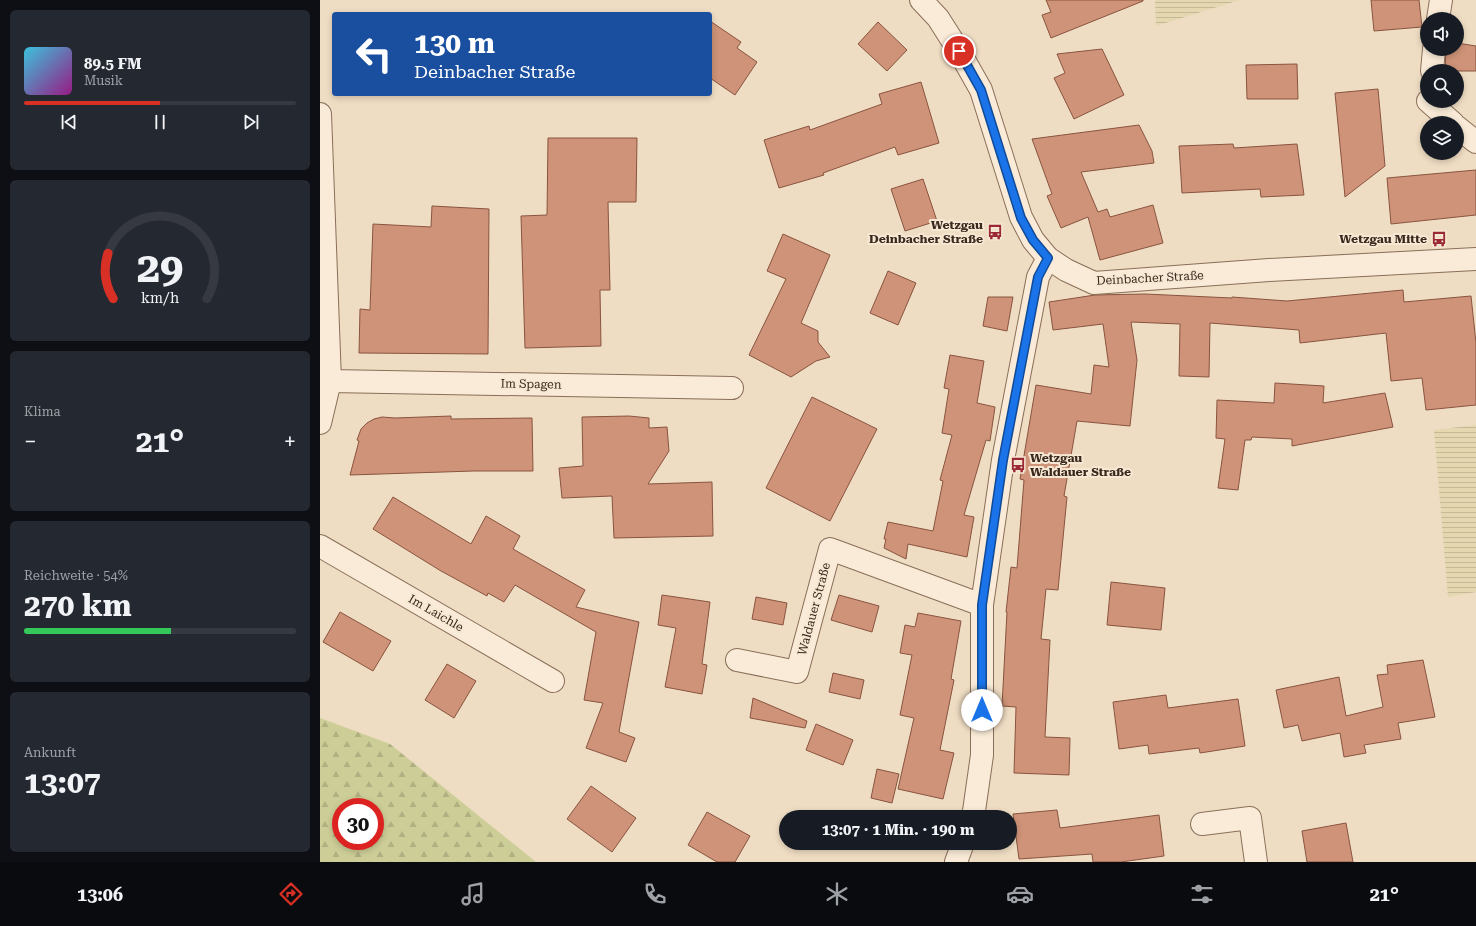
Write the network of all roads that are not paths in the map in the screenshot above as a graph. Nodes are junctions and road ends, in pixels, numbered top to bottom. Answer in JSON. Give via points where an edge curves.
{"nodes":[{"id":1,"x":921,"y":0,"type":"edge"},
{"id":2,"x":1441,"y":0,"type":"edge"},
{"id":3,"x":1439,"y":12,"type":"edge"},
{"id":4,"x":1436,"y":108,"type":"edge"},
{"id":5,"x":320,"y":114,"type":"edge"},
{"id":6,"x":1445,"y":116,"type":"edge"},
{"id":7,"x":1464,"y":133,"type":"edge"},
{"id":8,"x":1476,"y":142,"type":"edge"},
{"id":9,"x":1048,"y":258,"type":"junction"},
{"id":10,"x":1476,"y":259,"type":"edge"},
{"id":11,"x":330,"y":381,"type":"junction"},
{"id":12,"x":732,"y":388,"type":"dead end"},
{"id":13,"x":320,"y":423,"type":"edge"},
{"id":14,"x":320,"y":546,"type":"edge"},
{"id":15,"x":982,"y":605,"type":"junction"},
{"id":16,"x":737,"y":660,"type":"dead end"},
{"id":17,"x":552,"y":681,"type":"dead end"},
{"id":18,"x":974,"y":810,"type":"edge"},
{"id":19,"x":1202,"y":824,"type":"dead end"},
{"id":20,"x":960,"y":850,"type":"edge"},
{"id":21,"x":956,"y":862,"type":"edge"},
{"id":22,"x":1256,"y":862,"type":"edge"}],
"edges":[{"from":1,"to":9,"type":"street","name":"Deinbacher Straße","via":[[938,18],[981,90],[1021,218],[1033,240]]},
{"from":2,"to":3,"type":"street"},
{"from":4,"to":6,"type":"street"},
{"from":5,"to":11,"type":"street"},
{"from":7,"to":8,"type":"street"},
{"from":9,"to":10,"type":"street","name":"Deinbacher Straße","via":[[1094,283],[1277,269]]},
{"from":9,"to":15,"type":"street","via":[[1038,277],[1030,315],[1003,460]]},
{"from":11,"to":12,"type":"street","name":"Im Spagen"},
{"from":11,"to":13,"type":"street"},
{"from":14,"to":17,"type":"street","name":"Im Laichle"},
{"from":15,"to":16,"type":"street","name":"Waldauer Straße","via":[[830,549],[797,672]]},
{"from":15,"to":18,"type":"street","via":[[982,755]]},
{"from":19,"to":22,"type":"street","via":[[1250,818]]},
{"from":20,"to":21,"type":"street"}]}
